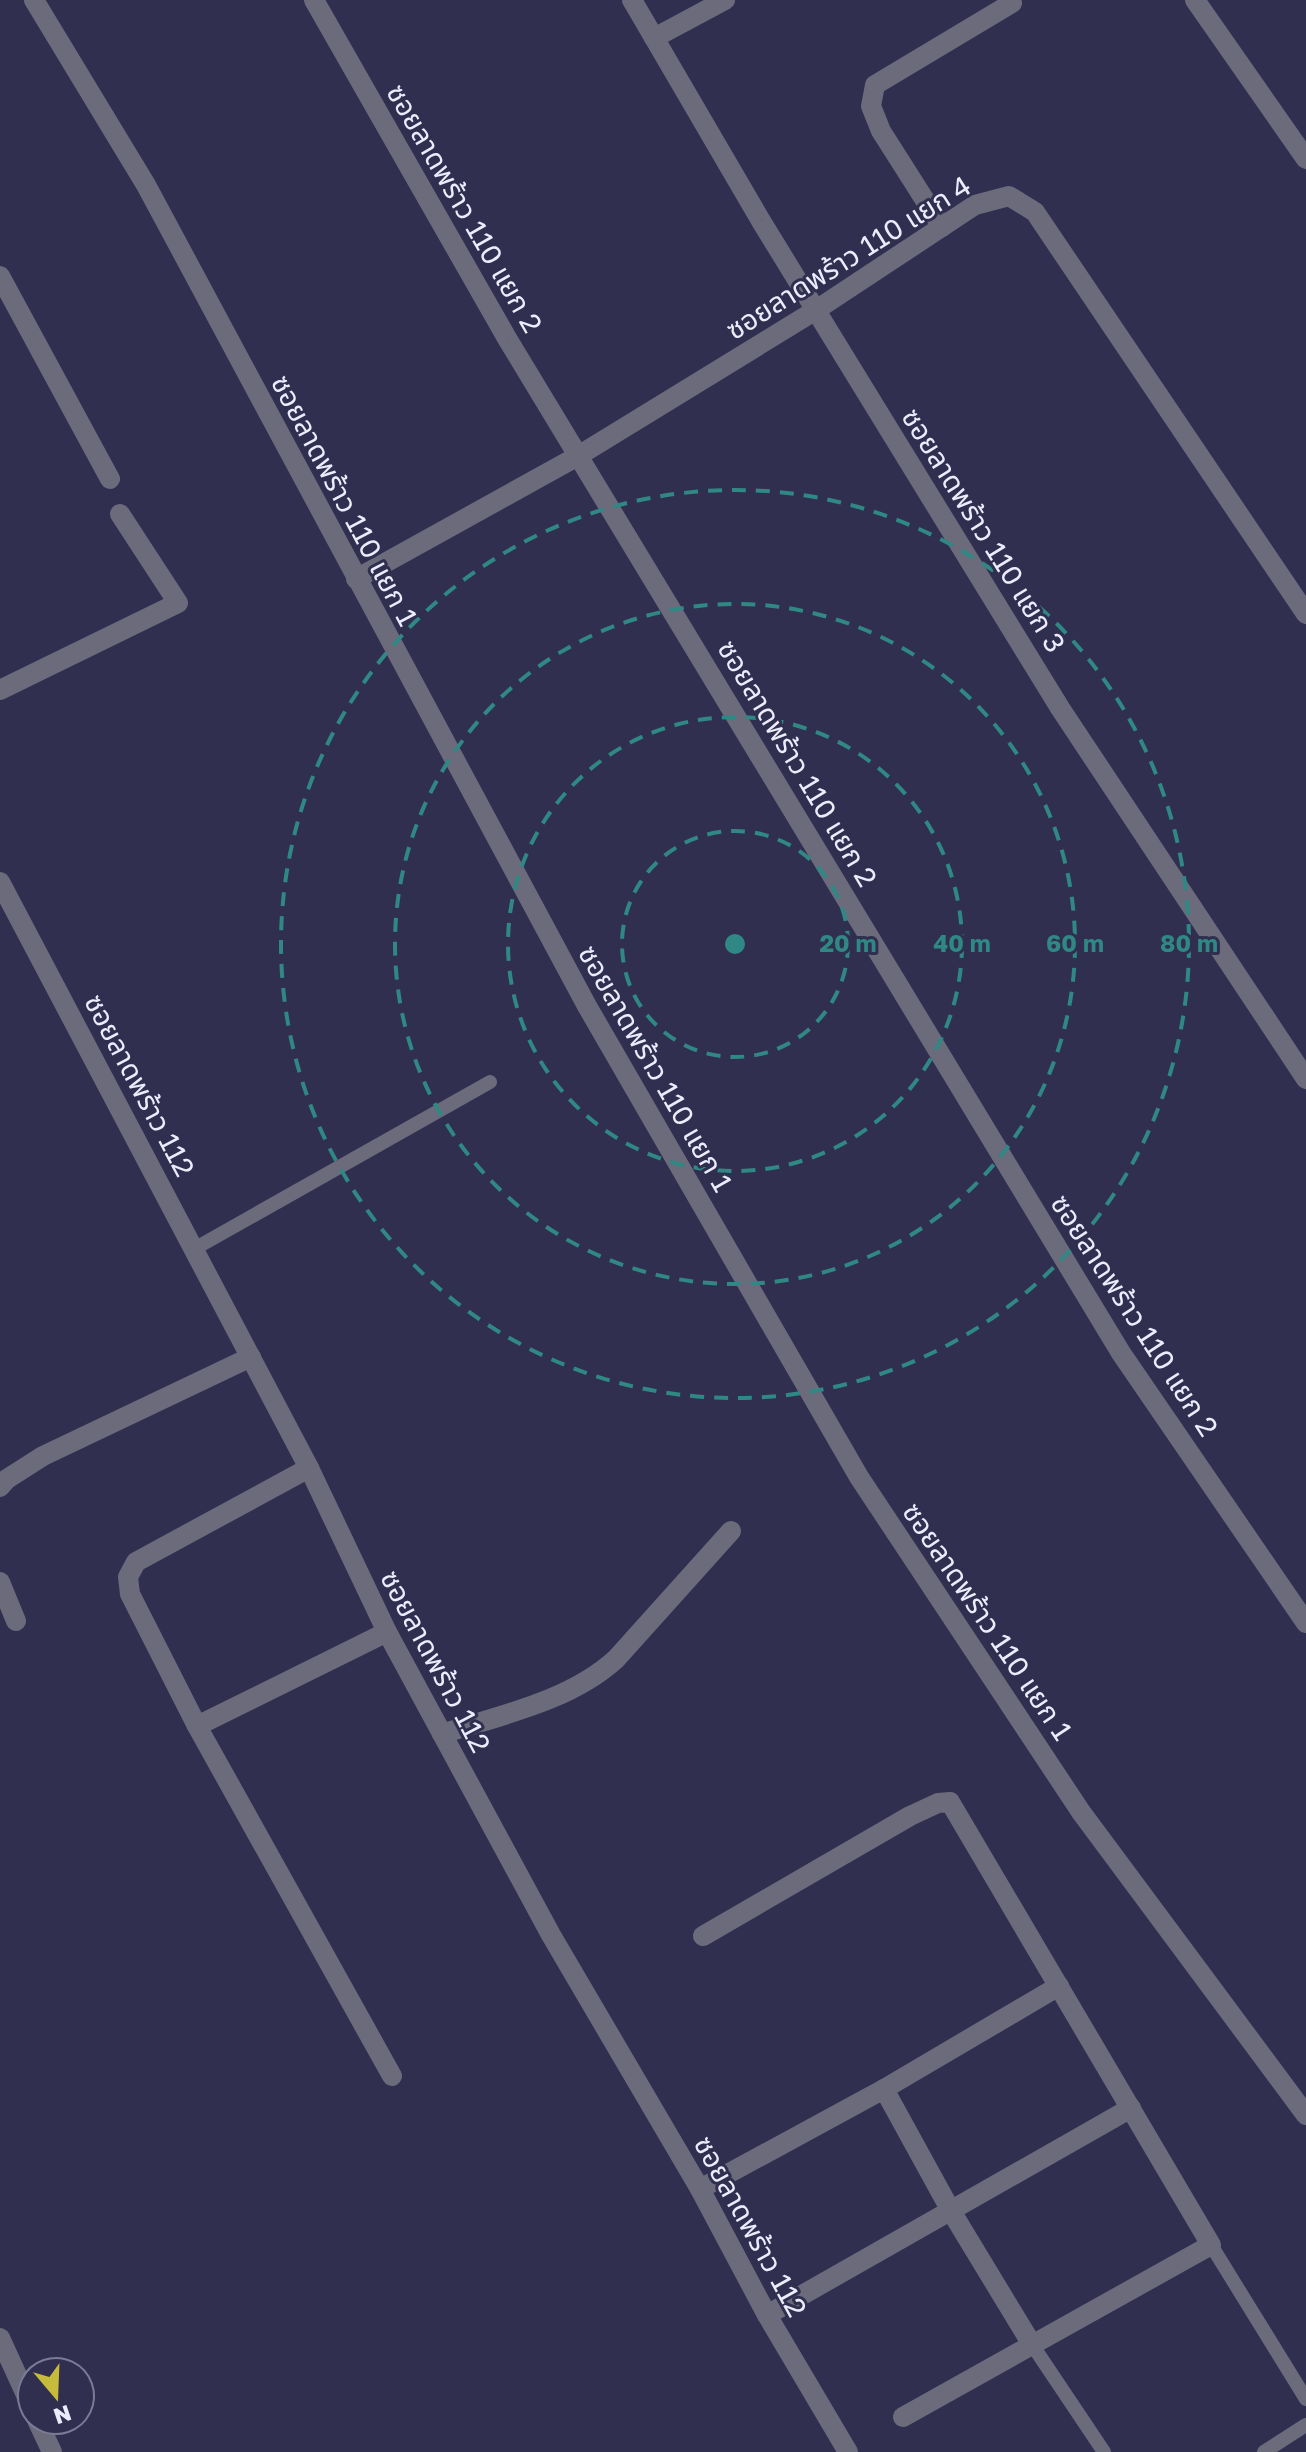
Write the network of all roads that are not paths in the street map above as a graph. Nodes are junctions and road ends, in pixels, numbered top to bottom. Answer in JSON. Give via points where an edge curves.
{"nodes":[{"id":1,"x":34,"y":0,"type":"edge"},
{"id":2,"x":314,"y":0,"type":"edge"},
{"id":3,"x":632,"y":0,"type":"edge"},
{"id":4,"x":725,"y":0,"type":"edge"},
{"id":5,"x":1195,"y":0,"type":"edge"},
{"id":6,"x":1012,"y":3,"type":"dead end"},
{"id":7,"x":654,"y":38,"type":"junction"},
{"id":8,"x":1306,"y":159,"type":"edge"},
{"id":9,"x":942,"y":227,"type":"junction"},
{"id":10,"x":0,"y":276,"type":"edge"},
{"id":11,"x":816,"y":310,"type":"junction"},
{"id":12,"x":578,"y":456,"type":"junction"},
{"id":13,"x":110,"y":479,"type":"dead end"},
{"id":14,"x":120,"y":514,"type":"dead end"},
{"id":15,"x":356,"y":579,"type":"junction"},
{"id":16,"x":1306,"y":614,"type":"edge"},
{"id":17,"x":0,"y":690,"type":"edge"},
{"id":18,"x":0,"y":882,"type":"edge"},
{"id":19,"x":1306,"y":1079,"type":"edge"},
{"id":20,"x":490,"y":1082,"type":"dead end"},
{"id":21,"x":194,"y":1249,"type":"junction"},
{"id":22,"x":251,"y":1357,"type":"junction"},
{"id":23,"x":309,"y":1468,"type":"junction"},
{"id":24,"x":0,"y":1487,"type":"edge"},
{"id":25,"x":731,"y":1531,"type":"dead end"},
{"id":26,"x":0,"y":1582,"type":"edge"},
{"id":27,"x":16,"y":1621,"type":"dead end"},
{"id":28,"x":1306,"y":1623,"type":"edge"},
{"id":29,"x":387,"y":1632,"type":"junction"},
{"id":30,"x":197,"y":1726,"type":"junction"},
{"id":31,"x":442,"y":1734,"type":"junction"},
{"id":32,"x":703,"y":1936,"type":"dead end"},
{"id":33,"x":1059,"y":1986,"type":"junction"},
{"id":34,"x":392,"y":2076,"type":"dead end"},
{"id":35,"x":884,"y":2089,"type":"junction"},
{"id":36,"x":1131,"y":2108,"type":"junction"},
{"id":37,"x":1306,"y":2115,"type":"edge"},
{"id":38,"x":700,"y":2189,"type":"junction"},
{"id":39,"x":951,"y":2211,"type":"junction"},
{"id":40,"x":1211,"y":2245,"type":"junction"},
{"id":41,"x":767,"y":2315,"type":"junction"},
{"id":42,"x":0,"y":2338,"type":"edge"},
{"id":43,"x":1031,"y":2343,"type":"junction"},
{"id":44,"x":16,"y":2373,"type":"edge"},
{"id":45,"x":1306,"y":2399,"type":"edge"},
{"id":46,"x":903,"y":2417,"type":"dead end"},
{"id":47,"x":1306,"y":2425,"type":"edge"},
{"id":48,"x":848,"y":2452,"type":"edge"},
{"id":49,"x":1104,"y":2452,"type":"edge"},
{"id":50,"x":1264,"y":2452,"type":"edge"}],
"edges":[{"from":1,"to":15,"type":"street","name":"ซอยลาดพร้าว 110 แยก 1","via":[[146,185]]},
{"from":2,"to":12,"type":"street","name":"ซอยลาดพร้าว 110 แยก 2"},
{"from":3,"to":7,"type":"street","name":"ซอยลาดพร้าว 110 แยก 3"},
{"from":4,"to":7,"type":"street"},
{"from":5,"to":8,"type":"street"},
{"from":6,"to":9,"type":"street","via":[[875,85],[871,106],[881,131]]},
{"from":7,"to":11,"type":"street","name":"ซอยลาดพร้าว 110 แยก 3"},
{"from":9,"to":11,"type":"street","name":"ซอยลาดพร้าว 110 แยก 4"},
{"from":9,"to":16,"type":"street","name":"ซอยลาดพร้าว 110 แยก 4","via":[[975,205],[1009,196],[1035,212]]},
{"from":10,"to":13,"type":"street"},
{"from":11,"to":12,"type":"street","name":"ซอยลาดพร้าว 110 แยก 4"},
{"from":11,"to":19,"type":"street","name":"ซอยลาดพร้าว 110 แยก 3","via":[[1060,708]]},
{"from":12,"to":15,"type":"street","name":"ซอยลาดพร้าว 110 แยก 4"},
{"from":12,"to":28,"type":"street","name":"ซอยลาดพร้าว 110 แยก 2","via":[[1121,1353]]},
{"from":14,"to":17,"type":"street","via":[[178,603]]},
{"from":15,"to":37,"type":"street","name":"ซอยลาดพร้าว 110 แยก 1","via":[[587,1006],[859,1477],[1081,1812]]},
{"from":18,"to":21,"type":"street","name":"ซอยลาดพร้าว 112"},
{"from":20,"to":21,"type":"lane"},
{"from":21,"to":22,"type":"street","name":"ซอยลาดพร้าว 112"},
{"from":22,"to":23,"type":"street","name":"ซอยลาดพร้าว 112"},
{"from":22,"to":24,"type":"street","via":[[43,1456]]},
{"from":23,"to":29,"type":"street","name":"ซอยลาดพร้าว 112"},
{"from":23,"to":30,"type":"street","via":[[136,1562],[128,1577],[130,1594]]},
{"from":25,"to":31,"type":"street","via":[[599,1675],[538,1704]]},
{"from":26,"to":27,"type":"street"},
{"from":29,"to":30,"type":"street"},
{"from":29,"to":31,"type":"street","name":"ซอยลาดพร้าว 112"},
{"from":30,"to":34,"type":"street"},
{"from":31,"to":38,"type":"street","name":"ซอยลาดพร้าว 112","via":[[551,1935]]},
{"from":32,"to":33,"type":"street","via":[[910,1816],[950,1802]]},
{"from":33,"to":35,"type":"street"},
{"from":33,"to":36,"type":"street"},
{"from":35,"to":38,"type":"street"},
{"from":35,"to":39,"type":"street"},
{"from":36,"to":39,"type":"street"},
{"from":36,"to":40,"type":"street"},
{"from":38,"to":41,"type":"street","name":"ซอยลาดพร้าว 112"},
{"from":39,"to":41,"type":"street"},
{"from":39,"to":43,"type":"street"},
{"from":40,"to":43,"type":"street"},
{"from":40,"to":45,"type":"lane"},
{"from":41,"to":48,"type":"street","name":"ซอยลาดพร้าว 112"},
{"from":42,"to":44,"type":"street"},
{"from":43,"to":46,"type":"street"},
{"from":43,"to":49,"type":"lane"},
{"from":47,"to":50,"type":"lane"}]}
